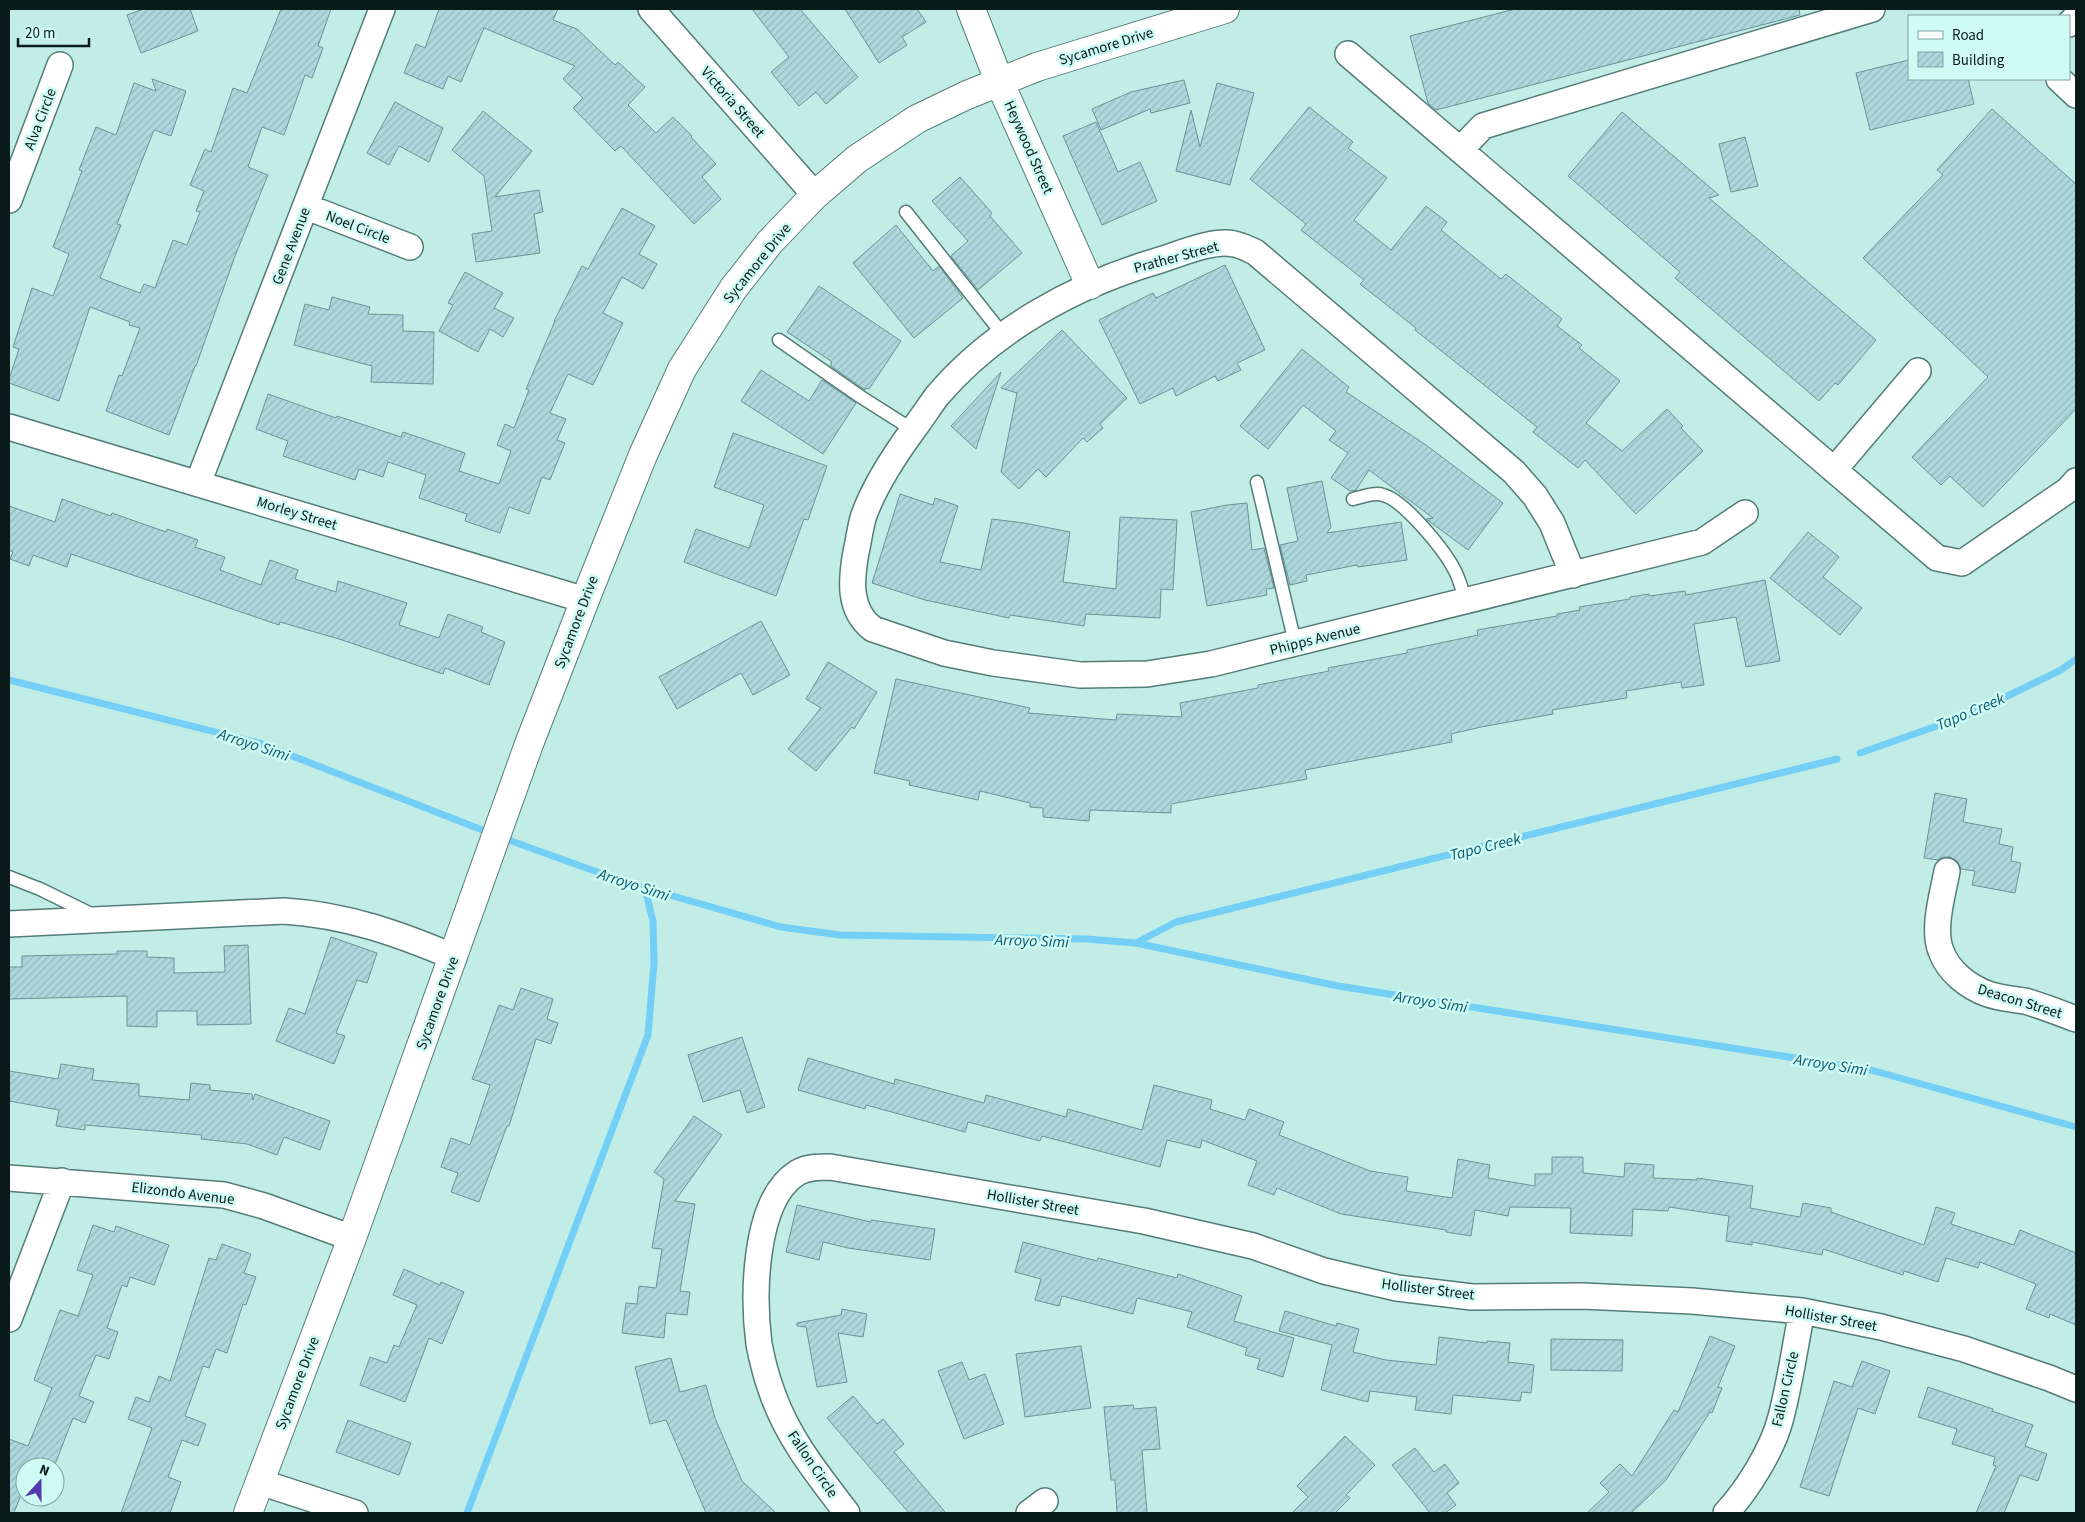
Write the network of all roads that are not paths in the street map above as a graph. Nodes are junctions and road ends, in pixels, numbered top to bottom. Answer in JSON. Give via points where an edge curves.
{"nodes":[{"id":1,"x":382,"y":9,"type":"edge"},
{"id":2,"x":651,"y":9,"type":"edge"},
{"id":3,"x":971,"y":9,"type":"edge"},
{"id":4,"x":1225,"y":9,"type":"edge"},
{"id":5,"x":1872,"y":9,"type":"edge"},
{"id":6,"x":1815,"y":17,"type":"edge"},
{"id":7,"x":1348,"y":54,"type":"dead end"},
{"id":8,"x":60,"y":65,"type":"dead end"},
{"id":9,"x":2060,"y":80,"type":"edge"},
{"id":10,"x":999,"y":81,"type":"junction"},
{"id":11,"x":2076,"y":95,"type":"edge"},
{"id":12,"x":1460,"y":150,"type":"junction"},
{"id":13,"x":815,"y":195,"type":"junction"},
{"id":14,"x":9,"y":200,"type":"edge"},
{"id":15,"x":307,"y":207,"type":"junction"},
{"id":16,"x":906,"y":212,"type":"dead end"},
{"id":17,"x":410,"y":247,"type":"dead end"},
{"id":18,"x":1090,"y":285,"type":"junction"},
{"id":19,"x":1004,"y":336,"type":"junction"},
{"id":20,"x":779,"y":340,"type":"dead end"},
{"id":21,"x":1918,"y":370,"type":"dead end"},
{"id":22,"x":9,"y":427,"type":"edge"},
{"id":23,"x":913,"y":430,"type":"junction"},
{"id":24,"x":1834,"y":470,"type":"junction"},
{"id":25,"x":2076,"y":481,"type":"edge"},
{"id":26,"x":1258,"y":482,"type":"dead end"},
{"id":27,"x":198,"y":483,"type":"junction"},
{"id":28,"x":1353,"y":499,"type":"dead end"},
{"id":29,"x":1745,"y":513,"type":"dead end"},
{"id":30,"x":1573,"y":575,"type":"junction"},
{"id":31,"x":585,"y":600,"type":"junction"},
{"id":32,"x":1466,"y":602,"type":"junction"},
{"id":33,"x":873,"y":628,"type":"joint"},
{"id":34,"x":1295,"y":644,"type":"junction"},
{"id":35,"x":1947,"y":871,"type":"dead end"},
{"id":36,"x":9,"y":877,"type":"edge"},
{"id":37,"x":102,"y":919,"type":"junction"},
{"id":38,"x":9,"y":924,"type":"edge"},
{"id":39,"x":454,"y":957,"type":"junction"},
{"id":40,"x":2076,"y":1019,"type":"edge"},
{"id":41,"x":9,"y":1178,"type":"edge"},
{"id":42,"x":62,"y":1181,"type":"junction"},
{"id":43,"x":785,"y":1183,"type":"joint"},
{"id":44,"x":352,"y":1238,"type":"junction"},
{"id":45,"x":1802,"y":1311,"type":"junction"},
{"id":46,"x":9,"y":1319,"type":"edge"},
{"id":47,"x":2076,"y":1389,"type":"edge"},
{"id":48,"x":260,"y":1482,"type":"junction"},
{"id":49,"x":248,"y":1513,"type":"edge"},
{"id":50,"x":354,"y":1513,"type":"edge"},
{"id":51,"x":847,"y":1513,"type":"edge"},
{"id":52,"x":1726,"y":1513,"type":"edge"}],
"edges":[{"from":1,"to":15,"type":"street","name":"Gene Avenue"},
{"from":2,"to":13,"type":"street","name":"Victoria Street"},
{"from":3,"to":10,"type":"main road","name":"Heywood Street"},
{"from":4,"to":10,"type":"main road","name":"Sycamore Drive"},
{"from":5,"to":6,"type":"street"},
{"from":6,"to":12,"type":"street","via":[[1483,126]]},
{"from":7,"to":12,"type":"street"},
{"from":8,"to":14,"type":"street","name":"Alva Circle"},
{"from":9,"to":11,"type":"street"},
{"from":10,"to":13,"type":"main road","name":"Sycamore Drive","via":[[917,120],[857,159]]},
{"from":10,"to":18,"type":"main road","name":"Heywood Street"},
{"from":12,"to":24,"type":"street"},
{"from":13,"to":31,"type":"main road","name":"Sycamore Drive","via":[[770,242],[733,289],[682,369],[643,455]]},
{"from":15,"to":17,"type":"street","name":"Noel Circle"},
{"from":15,"to":27,"type":"street","name":"Gene Avenue"},
{"from":16,"to":19,"type":"lane"},
{"from":18,"to":19,"type":"street","name":"Prather Street","via":[[1031,316]]},
{"from":18,"to":30,"type":"street","name":"Prather Street","via":[[1132,268],[1214,244],[1233,244],[1255,252],[1514,472],[1552,522]]},
{"from":19,"to":23,"type":"street","name":"Prather Street","via":[[980,354],[938,396]]},
{"from":20,"to":23,"type":"lane"},
{"from":21,"to":24,"type":"street"},
{"from":22,"to":27,"type":"street","name":"Morley Street"},
{"from":23,"to":33,"type":"street","name":"Prather Street","via":[[893,457],[864,516],[852,573],[857,609]]},
{"from":24,"to":25,"type":"street","via":[[1937,558],[1962,563],[2068,490]]},
{"from":26,"to":34,"type":"lane"},
{"from":27,"to":31,"type":"street","name":"Morley Street"},
{"from":28,"to":32,"type":"lane","via":[[1381,494],[1401,506],[1443,550],[1456,570]]},
{"from":29,"to":30,"type":"street","name":"Phipps Avenue","via":[[1702,542]]},
{"from":30,"to":32,"type":"street","name":"Phipps Avenue"},
{"from":31,"to":39,"type":"main road","name":"Sycamore Drive","via":[[525,756]]},
{"from":32,"to":34,"type":"street","name":"Phipps Avenue"},
{"from":33,"to":34,"type":"street","name":"Phipps Avenue","via":[[944,653],[1080,675],[1147,674],[1211,664]]},
{"from":35,"to":40,"type":"street","name":"Deacon Street","via":[[1939,909],[1939,934],[1940,950],[1953,971],[1972,987],[1989,994],[2027,1002]]},
{"from":36,"to":37,"type":"lane"},
{"from":37,"to":38,"type":"street"},
{"from":37,"to":39,"type":"street","via":[[307,912],[336,916],[404,936]]},
{"from":39,"to":44,"type":"main road","name":"Sycamore Drive"},
{"from":41,"to":42,"type":"street","name":"Elizondo Avenue"},
{"from":42,"to":44,"type":"street","name":"Elizondo Avenue","via":[[224,1196],[264,1206]]},
{"from":42,"to":46,"type":"street"},
{"from":43,"to":45,"type":"street","name":"Hollister Street","via":[[798,1172],[830,1167],[1144,1221],[1252,1246],[1324,1271],[1397,1288],[1472,1296],[1582,1296]]},
{"from":43,"to":51,"type":"street","name":"Fallon Circle","via":[[769,1210],[761,1241],[756,1293],[760,1345],[773,1395],[795,1443]]},
{"from":44,"to":48,"type":"main road","name":"Sycamore Drive"},
{"from":45,"to":47,"type":"street","name":"Hollister Street","via":[[1964,1349]]},
{"from":45,"to":52,"type":"street","name":"Fallon Circle","via":[[1781,1419],[1761,1465],[1738,1501]]},
{"from":48,"to":49,"type":"main road","name":"Sycamore Drive"},
{"from":48,"to":50,"type":"street"}]}
